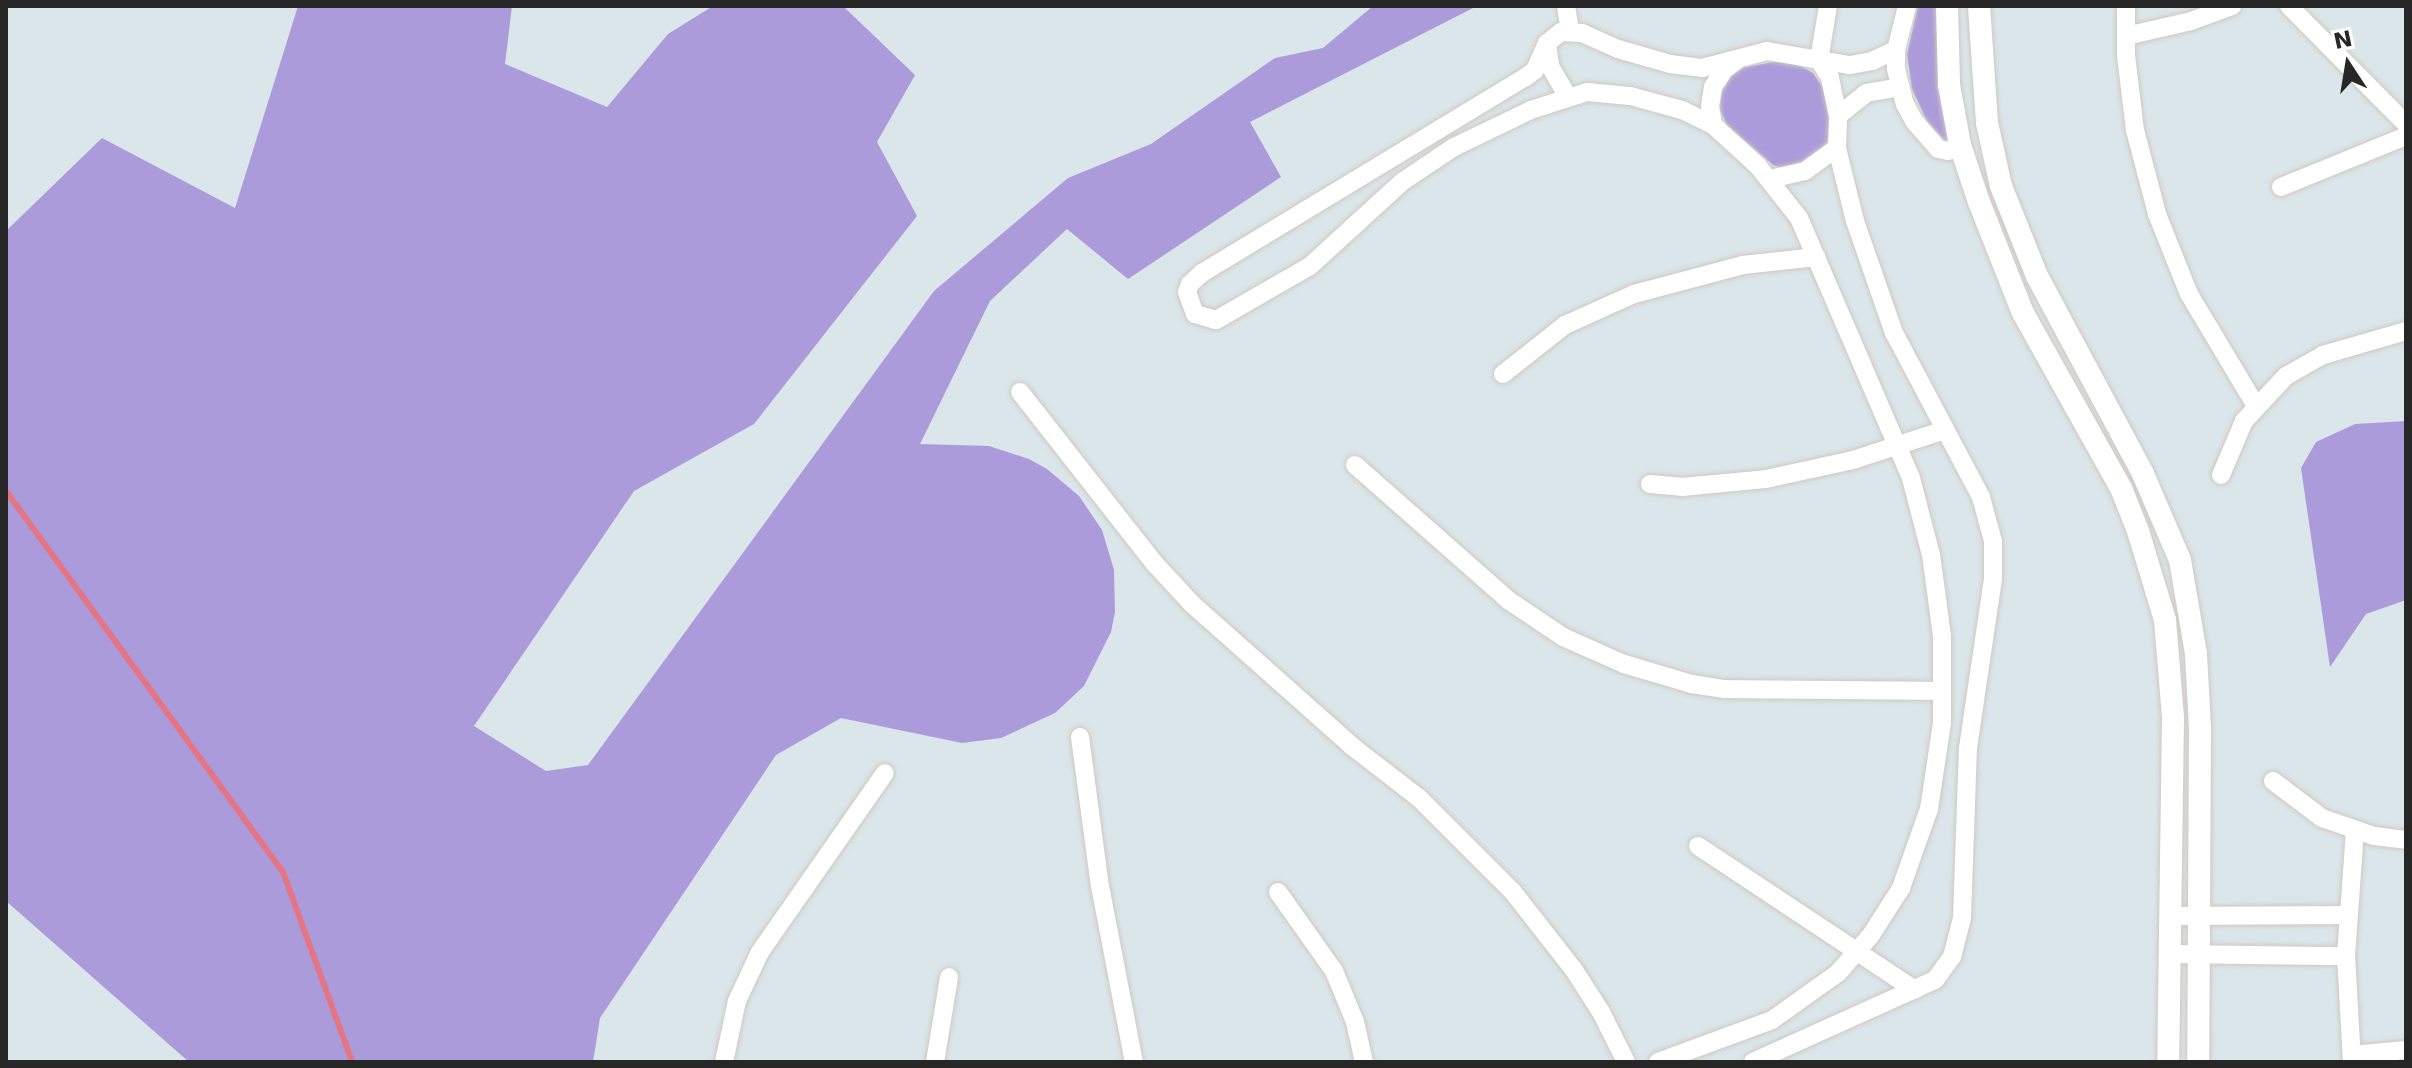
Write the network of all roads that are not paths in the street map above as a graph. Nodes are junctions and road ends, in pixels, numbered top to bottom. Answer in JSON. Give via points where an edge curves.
{"nodes":[{"id":1,"x":1566,"y":6,"type":"edge"},
{"id":2,"x":1828,"y":6,"type":"edge"},
{"id":3,"x":1907,"y":6,"type":"edge"},
{"id":4,"x":1947,"y":6,"type":"edge"},
{"id":5,"x":1979,"y":6,"type":"edge"},
{"id":6,"x":2126,"y":6,"type":"edge"},
{"id":7,"x":2232,"y":6,"type":"edge"},
{"id":8,"x":2289,"y":6,"type":"edge"},
{"id":9,"x":1570,"y":31,"type":"junction"},
{"id":10,"x":2126,"y":36,"type":"junction"},
{"id":11,"x":1547,"y":43,"type":"junction"},
{"id":12,"x":1896,"y":50,"type":"junction"},
{"id":13,"x":1739,"y":58,"type":"junction"},
{"id":14,"x":1819,"y":60,"type":"junction"},
{"id":15,"x":1899,"y":87,"type":"junction"},
{"id":16,"x":1567,"y":96,"type":"junction"},
{"id":17,"x":1838,"y":116,"type":"junction"},
{"id":18,"x":1987,"y":123,"type":"junction"},
{"id":19,"x":2406,"y":124,"type":"edge"},
{"id":20,"x":1713,"y":125,"type":"junction"},
{"id":21,"x":2406,"y":136,"type":"edge"},
{"id":22,"x":1960,"y":145,"type":"junction"},
{"id":23,"x":1837,"y":148,"type":"junction"},
{"id":24,"x":1770,"y":179,"type":"junction"},
{"id":25,"x":2281,"y":187,"type":"dead end"},
{"id":26,"x":1817,"y":257,"type":"junction"},
{"id":27,"x":2406,"y":331,"type":"edge"},
{"id":28,"x":1503,"y":374,"type":"dead end"},
{"id":29,"x":1020,"y":392,"type":"dead end"},
{"id":30,"x":2256,"y":406,"type":"junction"},
{"id":31,"x":1945,"y":430,"type":"junction"},
{"id":32,"x":1896,"y":447,"type":"junction"},
{"id":33,"x":1355,"y":465,"type":"dead end"},
{"id":34,"x":2221,"y":475,"type":"dead end"},
{"id":35,"x":1650,"y":484,"type":"dead end"},
{"id":36,"x":1942,"y":691,"type":"junction"},
{"id":37,"x":1080,"y":737,"type":"dead end"},
{"id":38,"x":885,"y":773,"type":"dead end"},
{"id":39,"x":2273,"y":781,"type":"dead end"},
{"id":40,"x":2355,"y":831,"type":"junction"},
{"id":41,"x":2406,"y":840,"type":"edge"},
{"id":42,"x":1698,"y":846,"type":"dead end"},
{"id":43,"x":1278,"y":892,"type":"dead end"},
{"id":44,"x":2199,"y":915,"type":"junction"},
{"id":45,"x":2348,"y":915,"type":"junction"},
{"id":46,"x":2171,"y":916,"type":"junction"},
{"id":47,"x":1857,"y":953,"type":"junction"},
{"id":48,"x":2170,"y":954,"type":"junction"},
{"id":49,"x":2199,"y":954,"type":"junction"},
{"id":50,"x":2346,"y":956,"type":"junction"},
{"id":51,"x":949,"y":977,"type":"dead end"},
{"id":52,"x":1915,"y":990,"type":"junction"},
{"id":53,"x":2406,"y":1050,"type":"edge"},
{"id":54,"x":2352,"y":1058,"type":"edge"},
{"id":55,"x":724,"y":1062,"type":"edge"},
{"id":56,"x":935,"y":1062,"type":"edge"},
{"id":57,"x":1134,"y":1062,"type":"edge"},
{"id":58,"x":1364,"y":1062,"type":"edge"},
{"id":59,"x":1626,"y":1062,"type":"edge"},
{"id":60,"x":1658,"y":1062,"type":"edge"},
{"id":61,"x":1753,"y":1062,"type":"edge"},
{"id":62,"x":2168,"y":1062,"type":"edge"},
{"id":63,"x":2198,"y":1062,"type":"edge"}],
"edges":[{"from":1,"to":9,"type":"street"},
{"from":2,"to":14,"type":"street"},
{"from":3,"to":12,"type":"street"},
{"from":4,"to":22,"type":"street","via":[[1949,85]]},
{"from":5,"to":18,"type":"street"},
{"from":6,"to":10,"type":"street"},
{"from":7,"to":10,"type":"street"},
{"from":8,"to":19,"type":"street"},
{"from":9,"to":11,"type":"street"},
{"from":9,"to":13,"type":"street","via":[[1670,64],[1702,68]]},
{"from":10,"to":30,"type":"street","via":[[2135,130],[2157,214],[2196,307]]},
{"from":11,"to":16,"type":"street","via":[[1550,66]]},
{"from":11,"to":16,"type":"street","via":[[1526,77],[1195,277],[1187,292],[1190,308],[1201,318],[1216,320],[1310,266],[1428,163],[1482,132]]},
{"from":12,"to":14,"type":"street","via":[[1865,63]]},
{"from":12,"to":15,"type":"street"},
{"from":13,"to":14,"type":"street","via":[[1767,51]]},
{"from":13,"to":20,"type":"street","via":[[1713,87]]},
{"from":14,"to":17,"type":"street","via":[[1830,77]]},
{"from":15,"to":17,"type":"street","via":[[1866,93]]},
{"from":15,"to":22,"type":"street","via":[[1914,121],[1938,149]]},
{"from":16,"to":20,"type":"street","via":[[1630,96]]},
{"from":17,"to":23,"type":"street"},
{"from":18,"to":22,"type":"street","via":[[1978,137]]},
{"from":18,"to":44,"type":"street","via":[[2001,186],[2037,276],[2143,474],[2180,560],[2196,654],[2200,727]]},
{"from":20,"to":24,"type":"street"},
{"from":21,"to":25,"type":"street"},
{"from":22,"to":46,"type":"street","via":[[2017,299],[2121,488],[2160,604],[2171,665]]},
{"from":23,"to":24,"type":"street","via":[[1805,171]]},
{"from":23,"to":31,"type":"street","via":[[1881,301]]},
{"from":24,"to":26,"type":"street","via":[[1799,218]]},
{"from":26,"to":28,"type":"street","via":[[1730,267],[1634,294],[1565,325]]},
{"from":26,"to":32,"type":"street"},
{"from":27,"to":30,"type":"street","via":[[2304,364]]},
{"from":29,"to":59,"type":"street","via":[[1192,604],[1353,747],[1419,798],[1513,892],[1574,970]]},
{"from":30,"to":34,"type":"street","via":[[2234,438]]},
{"from":31,"to":32,"type":"street"},
{"from":31,"to":52,"type":"street","via":[[1989,520],[1993,578],[1968,748],[1961,932],[1945,969]]},
{"from":32,"to":35,"type":"street","via":[[1766,479],[1682,487]]},
{"from":32,"to":36,"type":"street","via":[[1911,478],[1931,555],[1942,636]]},
{"from":33,"to":36,"type":"street","via":[[1508,600],[1603,656],[1725,689]]},
{"from":36,"to":47,"type":"street","via":[[1942,723],[1922,836],[1901,888]]},
{"from":37,"to":57,"type":"street","via":[[1100,886]]},
{"from":38,"to":55,"type":"street","via":[[760,952],[737,1001]]},
{"from":39,"to":40,"type":"street","via":[[2313,813]]},
{"from":40,"to":41,"type":"street"},
{"from":40,"to":45,"type":"street"},
{"from":42,"to":47,"type":"street"},
{"from":43,"to":58,"type":"street","via":[[1334,971]]},
{"from":44,"to":45,"type":"street"},
{"from":44,"to":46,"type":"street"},
{"from":44,"to":49,"type":"street"},
{"from":45,"to":50,"type":"street"},
{"from":46,"to":48,"type":"street"},
{"from":47,"to":52,"type":"street"},
{"from":47,"to":60,"type":"street","via":[[1817,991],[1772,1020]]},
{"from":48,"to":49,"type":"street"},
{"from":48,"to":62,"type":"street"},
{"from":49,"to":50,"type":"street"},
{"from":49,"to":63,"type":"street"},
{"from":50,"to":54,"type":"street"},
{"from":51,"to":56,"type":"street"},
{"from":52,"to":61,"type":"street"},
{"from":53,"to":54,"type":"street"}]}
